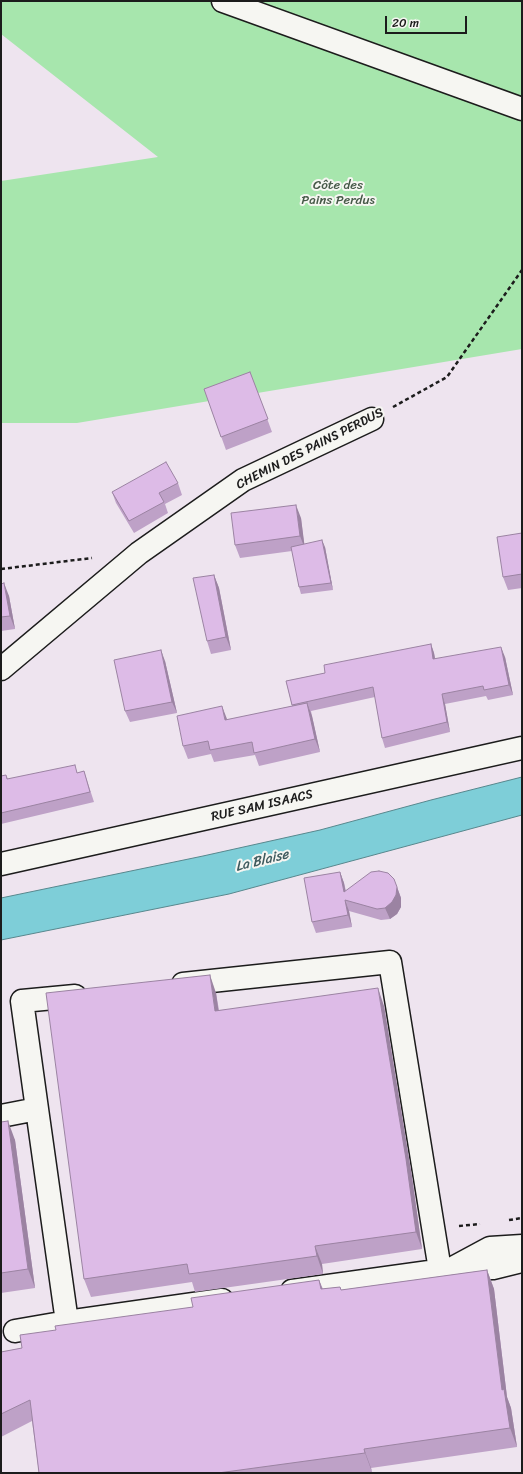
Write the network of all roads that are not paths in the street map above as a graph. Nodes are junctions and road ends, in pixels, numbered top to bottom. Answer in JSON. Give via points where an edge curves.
{"nodes":[{"id":1,"x":223,"y":1,"type":"edge"},
{"id":2,"x":383,"y":59,"type":"junction"},
{"id":3,"x":522,"y":94,"type":"edge"},
{"id":4,"x":522,"y":108,"type":"edge"},
{"id":5,"x":372,"y":419,"type":"road end"},
{"id":6,"x":1,"y":669,"type":"edge"},
{"id":7,"x":522,"y":748,"type":"edge"},
{"id":8,"x":1,"y":864,"type":"edge"},
{"id":9,"x":163,"y":986,"type":"edge"},
{"id":10,"x":93,"y":994,"type":"edge"},
{"id":11,"x":37,"y":1109,"type":"junction"},
{"id":12,"x":1,"y":1116,"type":"edge"},
{"id":13,"x":522,"y":1246,"type":"edge"},
{"id":14,"x":522,"y":1261,"type":"edge"},
{"id":15,"x":446,"y":1270,"type":"junction"},
{"id":16,"x":270,"y":1294,"type":"edge"},
{"id":17,"x":238,"y":1298,"type":"edge"},
{"id":18,"x":67,"y":1322,"type":"junction"},
{"id":19,"x":15,"y":1331,"type":"dead end"}],
"edges":[{"from":1,"to":2,"type":"street"},
{"from":2,"to":3,"type":"street"},
{"from":2,"to":4,"type":"street"},
{"from":5,"to":6,"type":"street","name":"CHEMIN DES PAINS PERDUS","via":[[243,480],[139,553]]},
{"from":7,"to":8,"type":"street","name":"RUE SAM ISAACS"},
{"from":9,"to":15,"type":"street","via":[[390,962]]},
{"from":10,"to":11,"type":"street","via":[[22,1001]]},
{"from":11,"to":12,"type":"street"},
{"from":11,"to":18,"type":"street"},
{"from":13,"to":15,"type":"street","via":[[490,1248]]},
{"from":14,"to":15,"type":"street","via":[[493,1268]]},
{"from":15,"to":16,"type":"street"},
{"from":17,"to":18,"type":"street"},
{"from":18,"to":19,"type":"street"}]}
